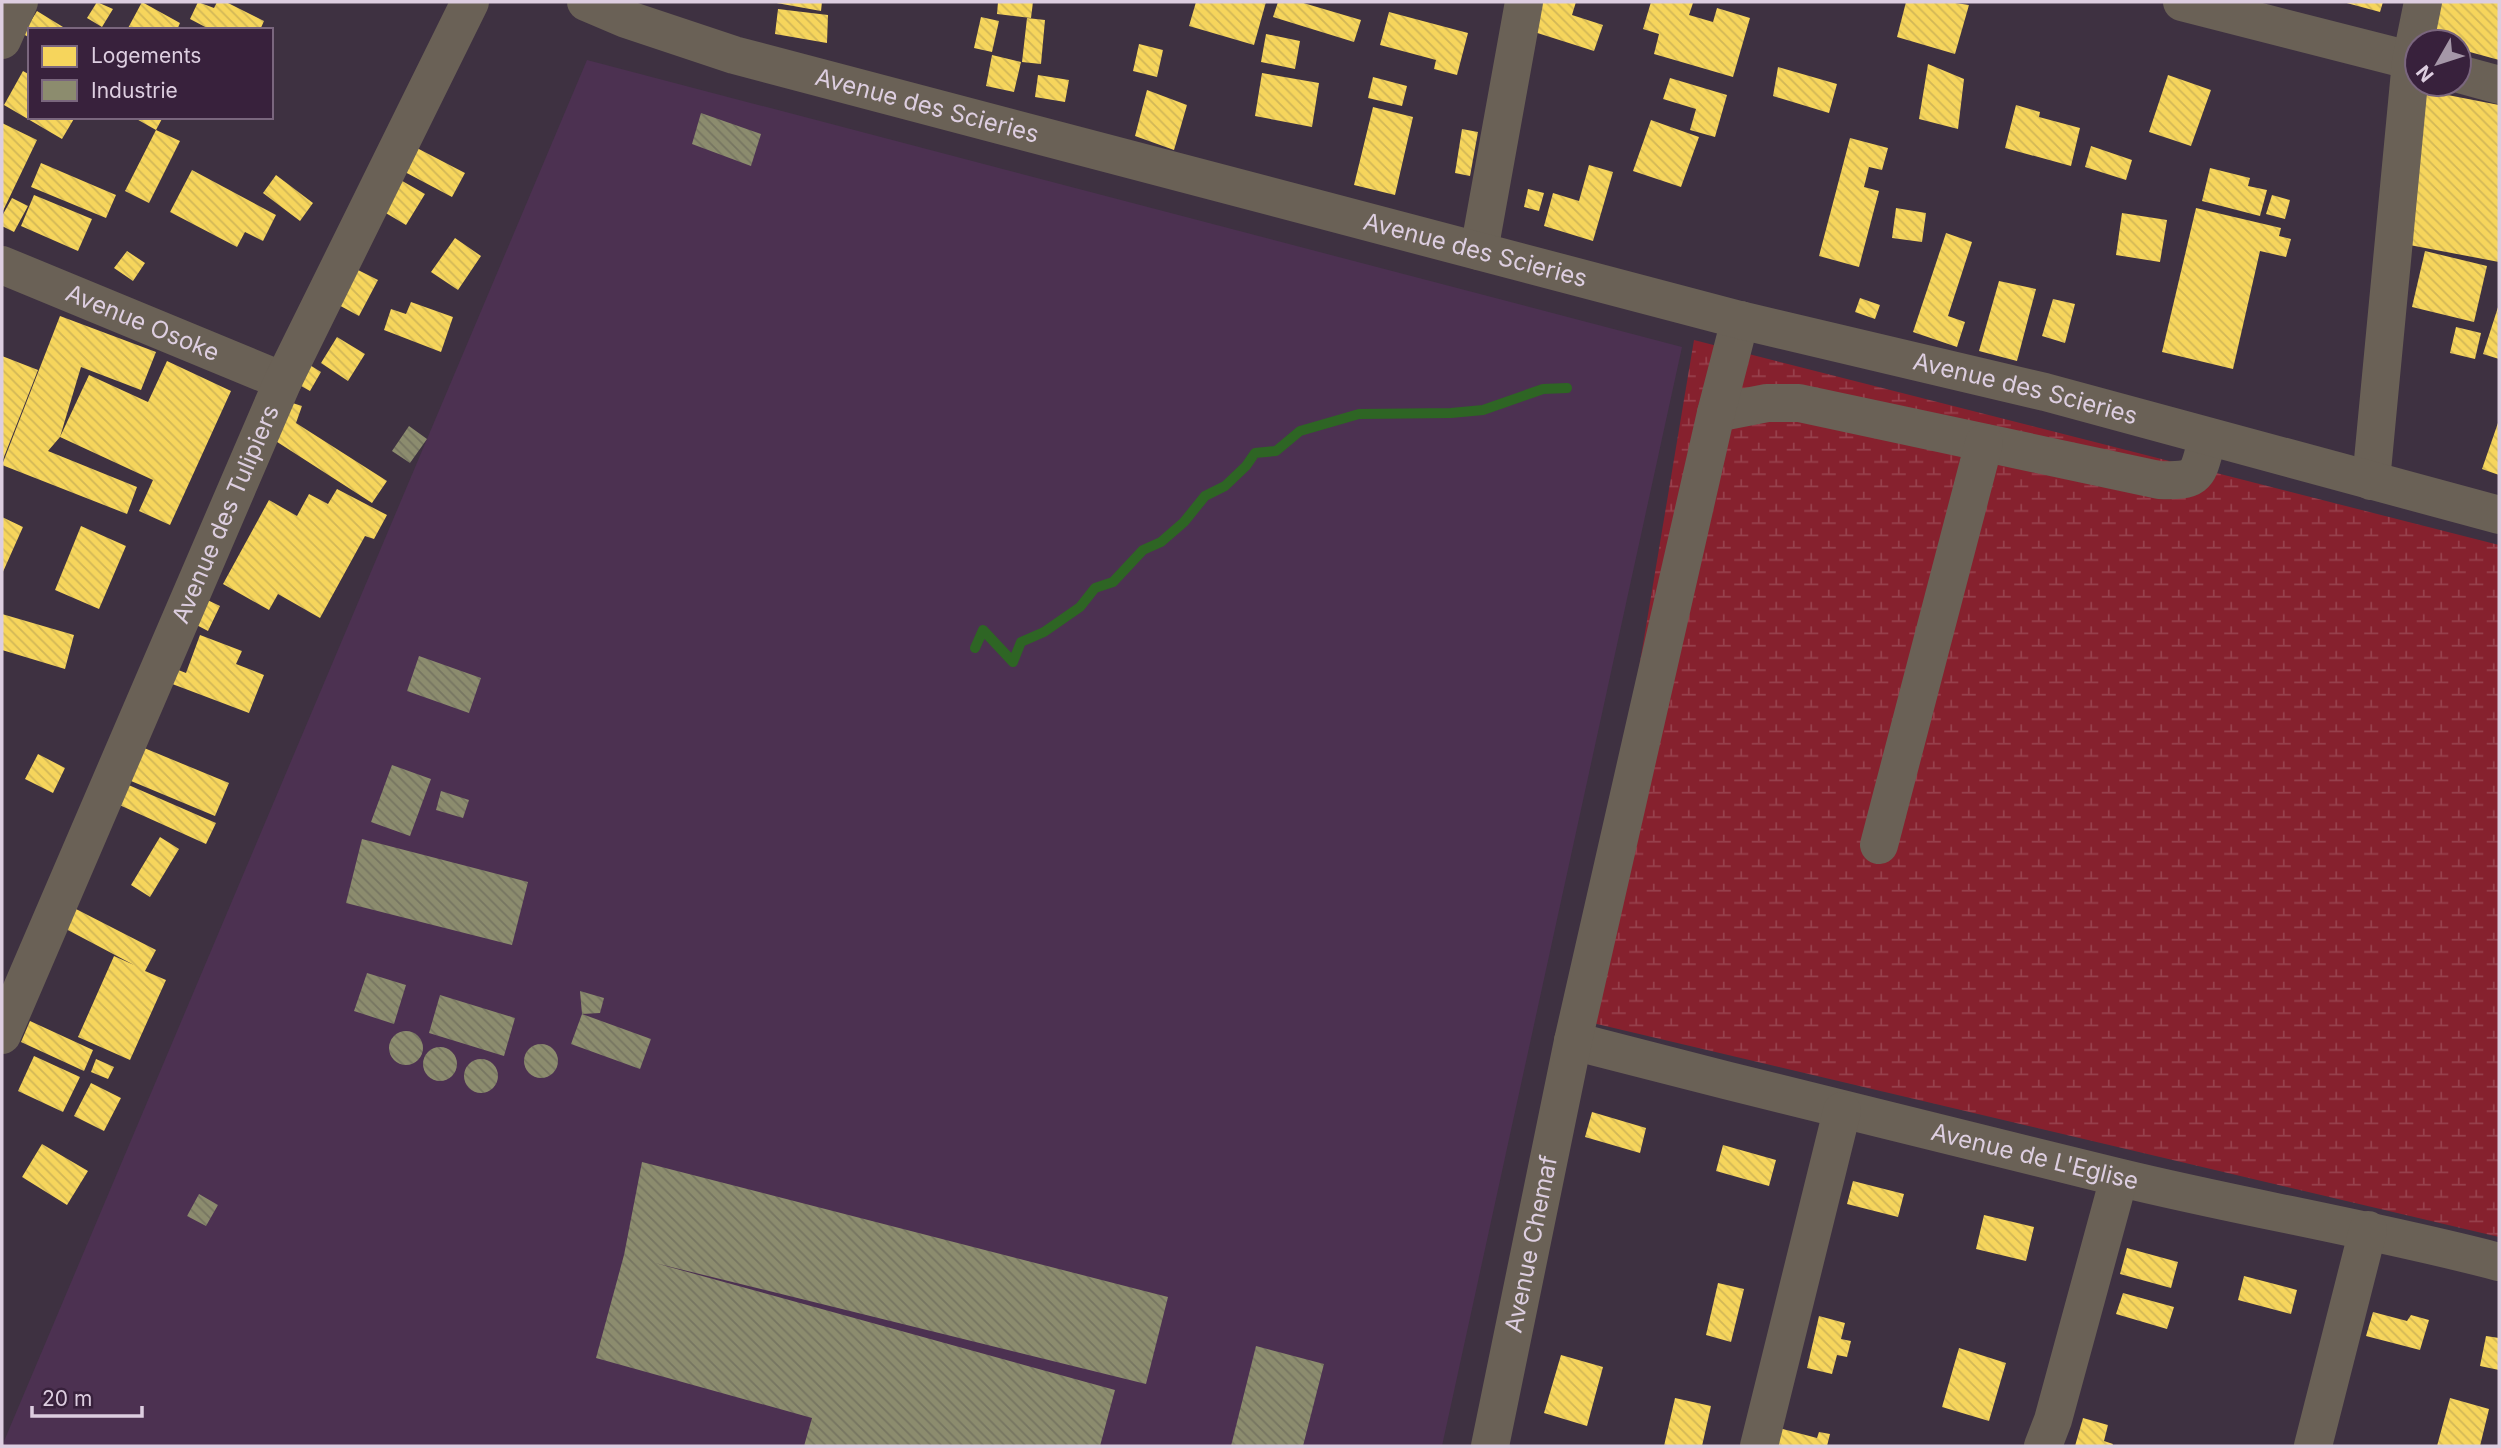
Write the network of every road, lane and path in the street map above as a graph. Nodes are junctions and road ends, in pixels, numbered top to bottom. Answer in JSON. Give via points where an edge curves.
{"nodes":[{"id":1,"x":19,"y":2,"type":"edge"},
{"id":2,"x":470,"y":2,"type":"edge"},
{"id":3,"x":586,"y":2,"type":"edge"},
{"id":4,"x":1524,"y":2,"type":"edge"},
{"id":5,"x":2182,"y":2,"type":"edge"},
{"id":6,"x":2423,"y":2,"type":"edge"},
{"id":7,"x":2419,"y":28,"type":"edge"},
{"id":8,"x":2,"y":40,"type":"edge"},
{"id":9,"x":2403,"y":59,"type":"edge"},
{"id":10,"x":2473,"y":78,"type":"edge"},
{"id":11,"x":2499,"y":85,"type":"edge"},
{"id":12,"x":2410,"y":98,"type":"edge"},
{"id":13,"x":1479,"y":251,"type":"junction"},
{"id":14,"x":2,"y":265,"type":"edge"},
{"id":15,"x":1740,"y":320,"type":"junction"},
{"id":16,"x":283,"y":381,"type":"junction"},
{"id":17,"x":1716,"y":413,"type":"junction"},
{"id":18,"x":2208,"y":437,"type":"junction"},
{"id":19,"x":1984,"y":443,"type":"junction"},
{"id":20,"x":2371,"y":481,"type":"junction"},
{"id":21,"x":2499,"y":515,"type":"edge"},
{"id":22,"x":1879,"y":845,"type":"dead end"},
{"id":23,"x":2,"y":1035,"type":"edge"},
{"id":24,"x":1573,"y":1041,"type":"junction"},
{"id":25,"x":1842,"y":1111,"type":"junction"},
{"id":26,"x":2119,"y":1178,"type":"junction"},
{"id":27,"x":2368,"y":1230,"type":"junction"},
{"id":28,"x":2499,"y":1262,"type":"edge"},
{"id":29,"x":1490,"y":1446,"type":"edge"},
{"id":30,"x":1759,"y":1446,"type":"edge"},
{"id":31,"x":2043,"y":1446,"type":"edge"},
{"id":32,"x":2313,"y":1446,"type":"edge"}],
"edges":[{"from":1,"to":8,"type":"street"},
{"from":2,"to":16,"type":"street","name":"Avenue des Tulipiers"},
{"from":3,"to":13,"type":"street","name":"Avenue des Scieries","via":[[734,55]]},
{"from":4,"to":13,"type":"street"},
{"from":5,"to":9,"type":"street"},
{"from":6,"to":7,"type":"street"},
{"from":10,"to":11,"type":"street"},
{"from":12,"to":20,"type":"street"},
{"from":13,"to":15,"type":"street","name":"Avenue des Scieries"},
{"from":14,"to":16,"type":"street","name":"Avenue Osoke"},
{"from":15,"to":17,"type":"street","name":"Avenue Chemaf"},
{"from":15,"to":18,"type":"street","name":"Avenue des Scieries","via":[[2045,392]]},
{"from":16,"to":23,"type":"street","name":"Avenue des Tulipiers"},
{"from":17,"to":19,"type":"street","via":[[1768,403],[1799,403]]},
{"from":17,"to":24,"type":"street","name":"Avenue Chemaf"},
{"from":18,"to":19,"type":"street","via":[[2195,475],[2178,481]]},
{"from":18,"to":20,"type":"street","name":"Avenue des Scieries"},
{"from":19,"to":22,"type":"street"},
{"from":20,"to":21,"type":"street","name":"Avenue des Scieries"},
{"from":24,"to":25,"type":"street","name":"Avenue de L'Eglise"},
{"from":24,"to":29,"type":"street","name":"Avenue Chemaf"},
{"from":25,"to":26,"type":"street","name":"Avenue de L'Eglise"},
{"from":25,"to":30,"type":"street"},
{"from":26,"to":27,"type":"street","name":"Avenue de L'Eglise"},
{"from":26,"to":31,"type":"street"},
{"from":27,"to":28,"type":"street","name":"Avenue de L'Eglise"},
{"from":27,"to":32,"type":"street"}]}
